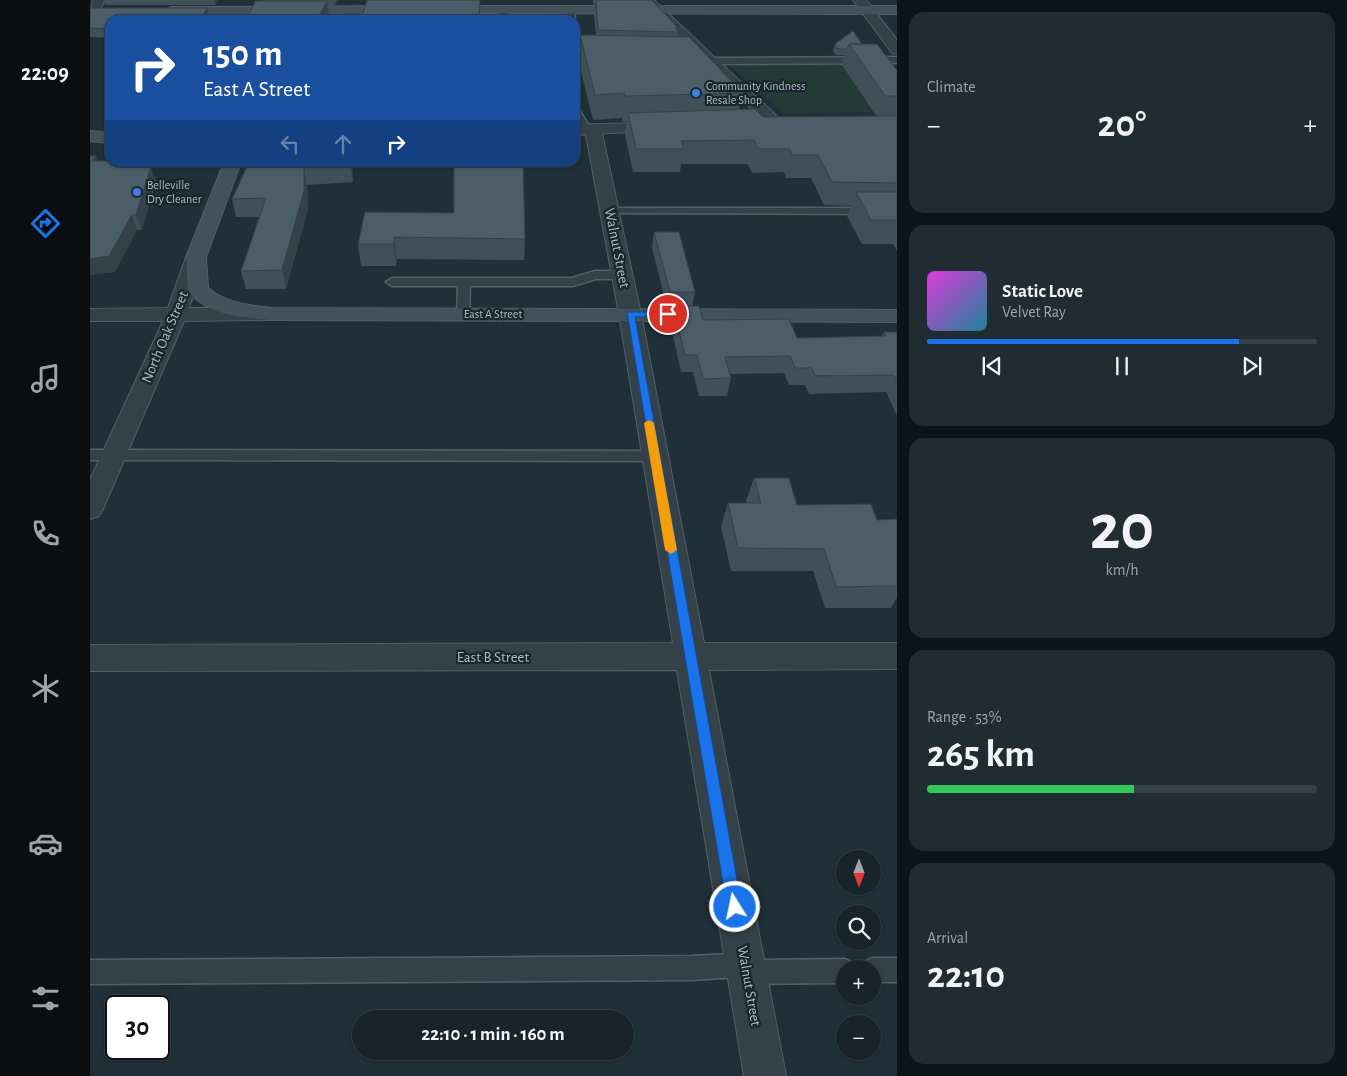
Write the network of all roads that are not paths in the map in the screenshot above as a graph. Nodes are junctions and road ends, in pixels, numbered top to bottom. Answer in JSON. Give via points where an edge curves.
{"nodes":[{"id":1,"x":651,"y":5,"type":"edge"},
{"id":2,"x":863,"y":5,"type":"edge"},
{"id":3,"x":94,"y":7,"type":"edge"},
{"id":4,"x":897,"y":10,"type":"edge"},
{"id":5,"x":113,"y":11,"type":"edge"},
{"id":6,"x":152,"y":11,"type":"edge"},
{"id":7,"x":351,"y":15,"type":"edge"},
{"id":8,"x":503,"y":15,"type":"edge"},
{"id":9,"x":570,"y":15,"type":"edge"},
{"id":10,"x":897,"y":50,"type":"edge"},
{"id":11,"x":580,"y":53,"type":"edge"},
{"id":12,"x":607,"y":55,"type":"edge"},
{"id":13,"x":702,"y":57,"type":"junction"},
{"id":14,"x":897,"y":60,"type":"edge"},
{"id":15,"x":582,"y":124,"type":"edge"},
{"id":16,"x":752,"y":125,"type":"edge"},
{"id":17,"x":777,"y":125,"type":"junction"},
{"id":18,"x":797,"y":125,"type":"edge"},
{"id":19,"x":679,"y":126,"type":"edge"},
{"id":20,"x":90,"y":136,"type":"edge"},
{"id":21,"x":105,"y":138,"type":"edge"},
{"id":22,"x":232,"y":167,"type":"edge"},
{"id":23,"x":609,"y":211,"type":"junction"},
{"id":24,"x":897,"y":211,"type":"edge"},
{"id":25,"x":196,"y":258,"type":"junction"},
{"id":26,"x":622,"y":275,"type":"junction"},
{"id":27,"x":392,"y":282,"type":"dead end"},
{"id":28,"x":464,"y":282,"type":"junction"},
{"id":29,"x":272,"y":314,"type":"junction"},
{"id":30,"x":463,"y":314,"type":"junction"},
{"id":31,"x":630,"y":314,"type":"junction"},
{"id":32,"x":90,"y":315,"type":"edge"},
{"id":33,"x":176,"y":315,"type":"junction"},
{"id":34,"x":897,"y":316,"type":"edge"},
{"id":35,"x":90,"y":455,"type":"edge"},
{"id":36,"x":114,"y":455,"type":"junction"},
{"id":37,"x":654,"y":456,"type":"junction"},
{"id":38,"x":90,"y":509,"type":"edge"},
{"id":39,"x":690,"y":656,"type":"junction"},
{"id":40,"x":897,"y":656,"type":"edge"},
{"id":41,"x":90,"y":658,"type":"edge"},
{"id":42,"x":746,"y":968,"type":"junction"},
{"id":43,"x":881,"y":970,"type":"edge"},
{"id":44,"x":897,"y":970,"type":"edge"},
{"id":45,"x":836,"y":971,"type":"edge"},
{"id":46,"x":90,"y":972,"type":"edge"},
{"id":47,"x":765,"y":1076,"type":"edge"}],
"edges":[{"from":1,"to":2,"type":"main road"},
{"from":1,"to":9,"type":"main road"},
{"from":1,"to":13,"type":"street"},
{"from":2,"to":4,"type":"main road"},
{"from":2,"to":10,"type":"street"},
{"from":3,"to":5,"type":"main road"},
{"from":6,"to":7,"type":"main road"},
{"from":7,"to":8,"type":"main road","via":[[420,10]]},
{"from":8,"to":9,"type":"main road"},
{"from":11,"to":12,"type":"lane"},
{"from":13,"to":14,"type":"lane"},
{"from":13,"to":17,"type":"street"},
{"from":15,"to":19,"type":"street"},
{"from":15,"to":23,"type":"street","name":"Walnut Street"},
{"from":16,"to":17,"type":"street"},
{"from":17,"to":18,"type":"street"},
{"from":20,"to":21,"type":"main road"},
{"from":22,"to":25,"type":"main road","name":"North Oak Street"},
{"from":23,"to":24,"type":"lane"},
{"from":23,"to":26,"type":"street","name":"Walnut Street"},
{"from":25,"to":29,"type":"main road","via":[[198,290],[206,298],[229,308]]},
{"from":25,"to":33,"type":"street","name":"North Oak Street"},
{"from":26,"to":28,"type":"lane","via":[[595,276],[573,282]]},
{"from":26,"to":31,"type":"street","name":"Walnut Street"},
{"from":27,"to":28,"type":"lane"},
{"from":28,"to":30,"type":"lane"},
{"from":29,"to":30,"type":"main road","name":"East A Street"},
{"from":29,"to":33,"type":"street","name":"East A Street"},
{"from":30,"to":31,"type":"main road","name":"East A Street"},
{"from":31,"to":34,"type":"main road","name":"East A Street"},
{"from":31,"to":37,"type":"street","name":"Walnut Street"},
{"from":32,"to":33,"type":"street","name":"East A Street"},
{"from":33,"to":36,"type":"street","name":"North Oak Street"},
{"from":35,"to":36,"type":"lane"},
{"from":36,"to":37,"type":"lane"},
{"from":36,"to":38,"type":"street","name":"North Oak Street"},
{"from":37,"to":39,"type":"street","name":"Walnut Street"},
{"from":39,"to":40,"type":"street","name":"East B Street"},
{"from":39,"to":41,"type":"street","name":"East B Street"},
{"from":39,"to":42,"type":"street","name":"Walnut Street"},
{"from":42,"to":45,"type":"lane"},
{"from":42,"to":46,"type":"lane"},
{"from":42,"to":47,"type":"street","name":"Walnut Street"},
{"from":43,"to":44,"type":"lane"}]}
